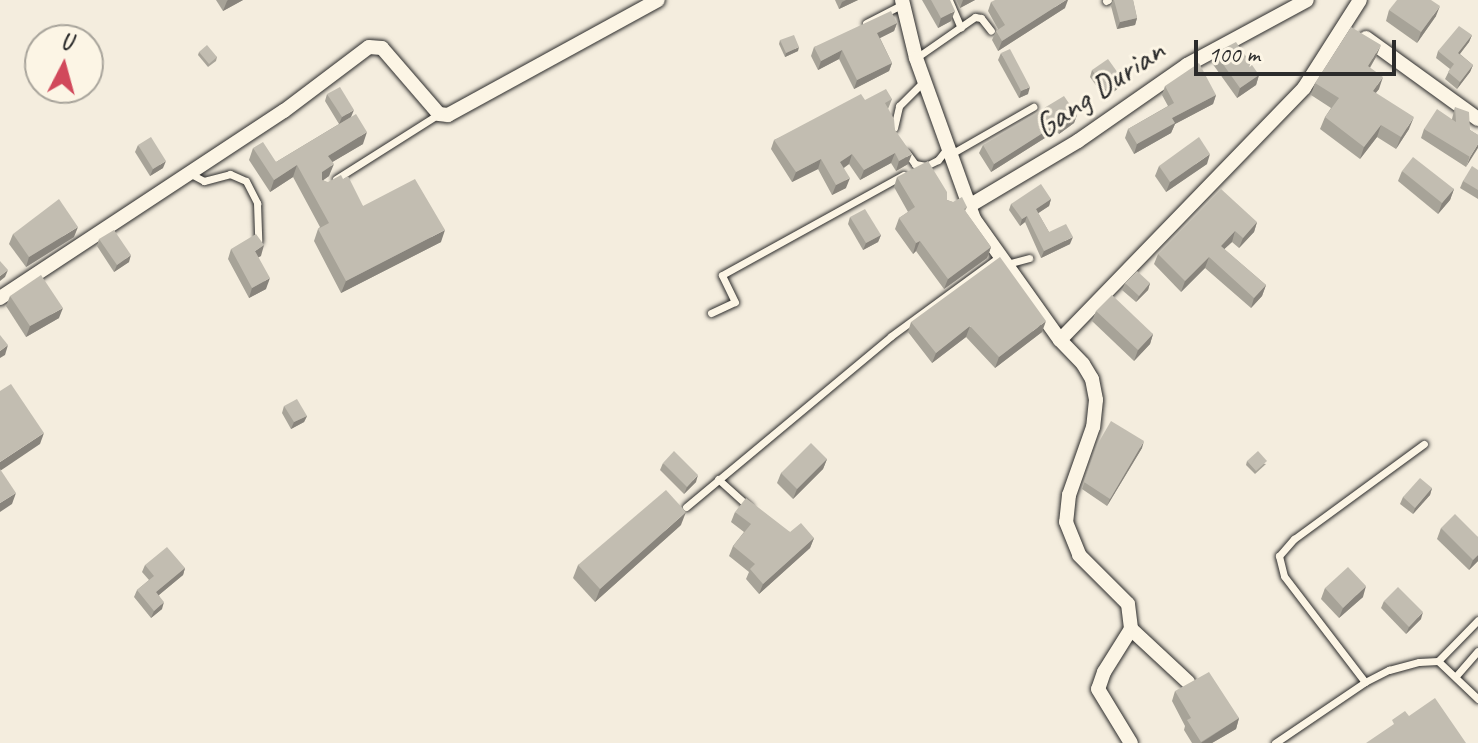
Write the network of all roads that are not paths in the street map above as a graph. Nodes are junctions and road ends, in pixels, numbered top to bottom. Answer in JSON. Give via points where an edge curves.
{"nodes":[{"id":1,"x":658,"y":0,"type":"edge"},
{"id":2,"x":949,"y":0,"type":"edge"},
{"id":3,"x":1307,"y":0,"type":"edge"},
{"id":4,"x":1360,"y":0,"type":"edge"},
{"id":5,"x":902,"y":2,"type":"edge"},
{"id":6,"x":1347,"y":23,"type":"junction"},
{"id":7,"x":961,"y":28,"type":"junction"},
{"id":8,"x":852,"y":30,"type":"edge"},
{"id":9,"x":991,"y":31,"type":"dead end"},
{"id":10,"x":916,"y":58,"type":"junction"},
{"id":11,"x":924,"y":81,"type":"junction"},
{"id":12,"x":1033,"y":107,"type":"dead end"},
{"id":13,"x":439,"y":114,"type":"junction"},
{"id":14,"x":1478,"y":119,"type":"edge"},
{"id":15,"x":897,"y":137,"type":"edge"},
{"id":16,"x":903,"y":148,"type":"edge"},
{"id":17,"x":950,"y":150,"type":"junction"},
{"id":18,"x":918,"y":166,"type":"junction"},
{"id":19,"x":189,"y":173,"type":"junction"},
{"id":20,"x":323,"y":188,"type":"edge"},
{"id":21,"x":963,"y":201,"type":"junction"},
{"id":22,"x":258,"y":241,"type":"edge"},
{"id":23,"x":1029,"y":258,"type":"dead end"},
{"id":24,"x":1002,"y":261,"type":"junction"},
{"id":25,"x":0,"y":298,"type":"edge"},
{"id":26,"x":711,"y":313,"type":"dead end"},
{"id":27,"x":1060,"y":340,"type":"junction"},
{"id":28,"x":1424,"y":444,"type":"dead end"},
{"id":29,"x":718,"y":479,"type":"junction"},
{"id":30,"x":686,"y":507,"type":"edge"},
{"id":31,"x":753,"y":510,"type":"edge"},
{"id":32,"x":1478,"y":620,"type":"edge"},
{"id":33,"x":1131,"y":629,"type":"junction"},
{"id":34,"x":1478,"y":651,"type":"edge"},
{"id":35,"x":1438,"y":661,"type":"junction"},
{"id":36,"x":1456,"y":676,"type":"junction"},
{"id":37,"x":1188,"y":682,"type":"edge"},
{"id":38,"x":1365,"y":682,"type":"junction"},
{"id":39,"x":1478,"y":699,"type":"edge"},
{"id":40,"x":1131,"y":743,"type":"edge"},
{"id":41,"x":1275,"y":743,"type":"edge"}],
"edges":[{"from":1,"to":13,"type":"street","via":[[455,113]]},
{"from":2,"to":7,"type":"lane"},
{"from":3,"to":21,"type":"street","name":"Gang Durian","via":[[1187,65],[1078,141]]},
{"from":4,"to":6,"type":"street"},
{"from":5,"to":8,"type":"lane"},
{"from":5,"to":10,"type":"street"},
{"from":6,"to":14,"type":"street"},
{"from":6,"to":27,"type":"street","via":[[1304,88]]},
{"from":7,"to":9,"type":"lane","via":[[977,17]]},
{"from":7,"to":10,"type":"lane"},
{"from":10,"to":11,"type":"street"},
{"from":11,"to":15,"type":"lane","via":[[897,111]]},
{"from":11,"to":17,"type":"street"},
{"from":12,"to":17,"type":"lane"},
{"from":13,"to":19,"type":"street","via":[[382,48],[372,46]]},
{"from":13,"to":20,"type":"lane"},
{"from":16,"to":18,"type":"lane"},
{"from":17,"to":18,"type":"lane","via":[[933,163]]},
{"from":17,"to":21,"type":"street"},
{"from":18,"to":26,"type":"lane","via":[[722,275],[735,302]]},
{"from":19,"to":22,"type":"lane","via":[[204,181],[230,174],[246,181],[257,203]]},
{"from":19,"to":25,"type":"street"},
{"from":21,"to":24,"type":"street"},
{"from":23,"to":24,"type":"lane"},
{"from":24,"to":27,"type":"street"},
{"from":24,"to":29,"type":"lane","via":[[891,336]]},
{"from":27,"to":33,"type":"street","via":[[1088,370],[1096,400],[1091,440],[1067,502],[1067,532],[1079,555],[1128,604]]},
{"from":28,"to":38,"type":"lane","via":[[1294,539],[1279,556],[1284,576]]},
{"from":29,"to":30,"type":"lane"},
{"from":29,"to":31,"type":"lane"},
{"from":32,"to":35,"type":"lane"},
{"from":33,"to":37,"type":"street"},
{"from":33,"to":40,"type":"street","via":[[1098,689]]},
{"from":34,"to":36,"type":"lane"},
{"from":35,"to":36,"type":"lane"},
{"from":35,"to":38,"type":"lane","via":[[1404,665]]},
{"from":36,"to":39,"type":"lane"},
{"from":38,"to":41,"type":"lane"}]}
